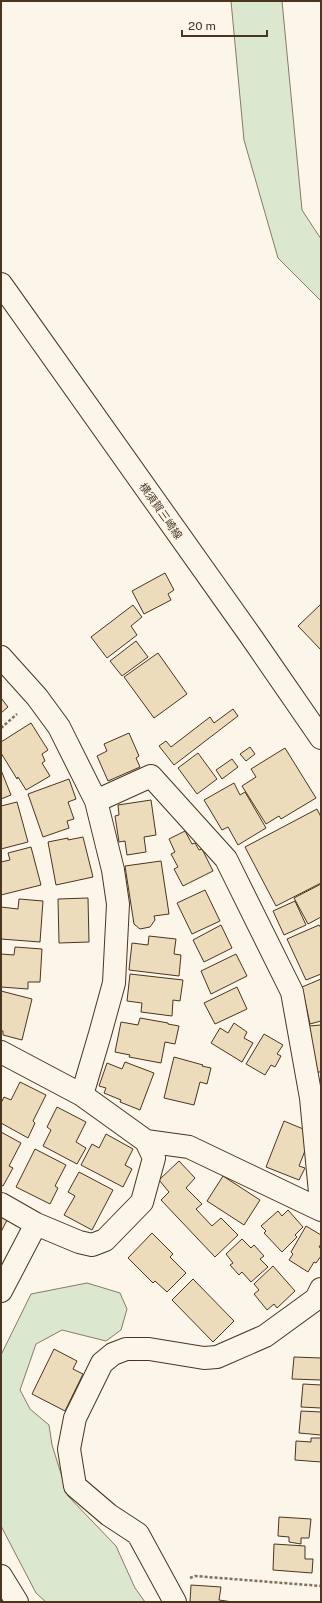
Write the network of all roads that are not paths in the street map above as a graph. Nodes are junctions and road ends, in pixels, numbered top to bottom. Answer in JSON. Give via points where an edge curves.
{"nodes":[{"id":1,"x":1,"y":284,"type":"edge"},
{"id":2,"x":1,"y":657,"type":"edge"},
{"id":3,"x":321,"y":738,"type":"edge"},
{"id":4,"x":96,"y":801,"type":"junction"},
{"id":5,"x":1,"y":1052,"type":"edge"},
{"id":6,"x":82,"y":1095,"type":"junction"},
{"id":7,"x":146,"y":1141,"type":"junction"},
{"id":8,"x":321,"y":1203,"type":"edge"},
{"id":9,"x":1,"y":1204,"type":"edge"},
{"id":10,"x":321,"y":1210,"type":"edge"},
{"id":11,"x":36,"y":1224,"type":"junction"},
{"id":12,"x":321,"y":1289,"type":"edge"},
{"id":13,"x":1,"y":1291,"type":"edge"},
{"id":14,"x":1,"y":1576,"type":"edge"},
{"id":15,"x":170,"y":1595,"type":"edge"},
{"id":16,"x":16,"y":1602,"type":"edge"}],
"edges":[{"from":1,"to":3,"type":"street","name":"横須賀三崎線"},
{"from":2,"to":4,"type":"street","via":[[37,697],[59,727]]},
{"from":4,"to":6,"type":"street","via":[[118,904],[116,949],[114,982]]},
{"from":4,"to":8,"type":"street","via":[[151,776],[226,859],[292,992],[311,1098]]},
{"from":5,"to":6,"type":"street"},
{"from":6,"to":7,"type":"street"},
{"from":7,"to":10,"type":"street","via":[[189,1147]]},
{"from":7,"to":11,"type":"street","via":[[154,1158],[142,1202],[105,1240],[92,1245],[79,1242]]},
{"from":9,"to":11,"type":"street"},
{"from":11,"to":13,"type":"street"},
{"from":12,"to":15,"type":"street","via":[[316,1299],[265,1336],[218,1357],[204,1358],[148,1349],[126,1349],[113,1354],[102,1363],[75,1418],[69,1449],[75,1486],[109,1515],[138,1534]]},
{"from":14,"to":16,"type":"street"}]}
